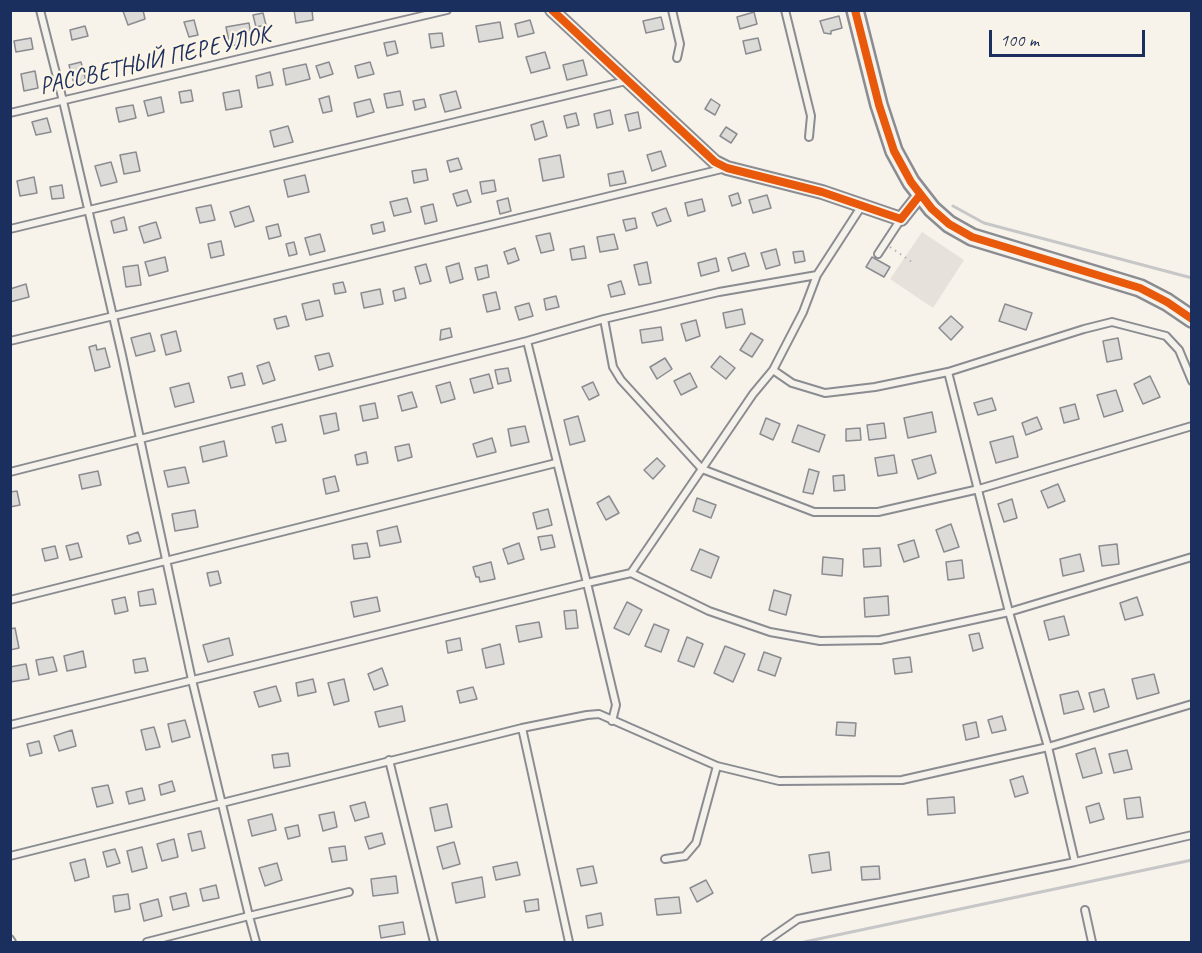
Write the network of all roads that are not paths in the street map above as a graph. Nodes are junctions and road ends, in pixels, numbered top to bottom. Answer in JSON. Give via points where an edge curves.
{"nodes":[{"id":1,"x":40,"y":10,"type":"edge"},
{"id":2,"x":447,"y":10,"type":"edge"},
{"id":3,"x":552,"y":10,"type":"edge"},
{"id":4,"x":672,"y":10,"type":"edge"},
{"id":5,"x":785,"y":10,"type":"edge"},
{"id":6,"x":855,"y":10,"type":"edge"},
{"id":7,"x":677,"y":58,"type":"dead end"},
{"id":8,"x":626,"y":81,"type":"junction"},
{"id":9,"x":63,"y":101,"type":"junction"},
{"id":10,"x":10,"y":113,"type":"edge"},
{"id":11,"x":809,"y":137,"type":"dead end"},
{"id":12,"x":727,"y":168,"type":"junction"},
{"id":13,"x":920,"y":195,"type":"junction"},
{"id":14,"x":861,"y":207,"type":"junction"},
{"id":15,"x":87,"y":211,"type":"junction"},
{"id":16,"x":901,"y":219,"type":"junction"},
{"id":17,"x":10,"y":229,"type":"edge"},
{"id":18,"x":878,"y":254,"type":"dead end"},
{"id":19,"x":817,"y":275,"type":"junction"},
{"id":20,"x":112,"y":317,"type":"junction"},
{"id":21,"x":604,"y":319,"type":"junction"},
{"id":22,"x":1191,"y":319,"type":"edge"},
{"id":23,"x":10,"y":341,"type":"edge"},
{"id":24,"x":527,"y":341,"type":"junction"},
{"id":25,"x":773,"y":370,"type":"junction"},
{"id":26,"x":948,"y":372,"type":"junction"},
{"id":27,"x":1191,"y":381,"type":"edge"},
{"id":28,"x":1191,"y":426,"type":"edge"},
{"id":29,"x":140,"y":438,"type":"junction"},
{"id":30,"x":556,"y":463,"type":"junction"},
{"id":31,"x":702,"y":469,"type":"junction"},
{"id":32,"x":10,"y":471,"type":"edge"},
{"id":33,"x":979,"y":489,"type":"junction"},
{"id":34,"x":1191,"y":557,"type":"edge"},
{"id":35,"x":165,"y":559,"type":"junction"},
{"id":36,"x":631,"y":573,"type":"junction"},
{"id":37,"x":587,"y":584,"type":"junction"},
{"id":38,"x":10,"y":600,"type":"edge"},
{"id":39,"x":1009,"y":612,"type":"junction"},
{"id":40,"x":192,"y":680,"type":"junction"},
{"id":41,"x":1191,"y":704,"type":"edge"},
{"id":42,"x":612,"y":721,"type":"junction"},
{"id":43,"x":10,"y":725,"type":"edge"},
{"id":44,"x":522,"y":728,"type":"junction"},
{"id":45,"x":1048,"y":747,"type":"junction"},
{"id":46,"x":389,"y":760,"type":"junction"},
{"id":47,"x":717,"y":766,"type":"junction"},
{"id":48,"x":221,"y":802,"type":"junction"},
{"id":49,"x":1191,"y":835,"type":"edge"},
{"id":50,"x":10,"y":856,"type":"edge"},
{"id":51,"x":665,"y":859,"type":"dead end"},
{"id":52,"x":1075,"y":862,"type":"junction"},
{"id":53,"x":350,"y":892,"type":"dead end"},
{"id":54,"x":1085,"y":910,"type":"dead end"},
{"id":55,"x":249,"y":916,"type":"junction"},
{"id":56,"x":147,"y":942,"type":"edge"},
{"id":57,"x":256,"y":942,"type":"edge"},
{"id":58,"x":434,"y":942,"type":"edge"},
{"id":59,"x":569,"y":942,"type":"edge"},
{"id":60,"x":765,"y":942,"type":"edge"},
{"id":61,"x":1092,"y":942,"type":"edge"}],
"edges":[{"from":1,"to":9,"type":"lane"},
{"from":2,"to":9,"type":"lane","name":"РАССВЕТНЫЙ ПЕРЕУЛОК"},
{"from":3,"to":8,"type":"street"},
{"from":4,"to":7,"type":"lane","via":[[680,44]]},
{"from":5,"to":11,"type":"lane","via":[[811,116]]},
{"from":6,"to":13,"type":"street","via":[[894,151]]},
{"from":8,"to":12,"type":"street"},
{"from":8,"to":15,"type":"lane"},
{"from":9,"to":10,"type":"lane","name":"РАССВЕТНЫЙ ПЕРЕУЛОК"},
{"from":9,"to":15,"type":"lane"},
{"from":12,"to":14,"type":"street","via":[[822,192]]},
{"from":12,"to":20,"type":"lane"},
{"from":13,"to":16,"type":"street"},
{"from":13,"to":22,"type":"street","via":[[950,224],[972,237],[1140,288]]},
{"from":14,"to":16,"type":"street"},
{"from":14,"to":19,"type":"lane"},
{"from":15,"to":17,"type":"lane"},
{"from":15,"to":20,"type":"lane"},
{"from":16,"to":18,"type":"lane"},
{"from":19,"to":21,"type":"lane","via":[[719,292]]},
{"from":19,"to":25,"type":"lane"},
{"from":20,"to":23,"type":"lane"},
{"from":20,"to":29,"type":"lane"},
{"from":21,"to":24,"type":"lane"},
{"from":21,"to":31,"type":"lane","via":[[613,367],[621,380]]},
{"from":24,"to":29,"type":"lane"},
{"from":24,"to":30,"type":"lane"},
{"from":25,"to":26,"type":"lane","via":[[792,383],[825,393]]},
{"from":25,"to":31,"type":"lane"},
{"from":26,"to":27,"type":"lane","via":[[1112,322],[1166,336],[1179,350]]},
{"from":26,"to":33,"type":"lane"},
{"from":28,"to":33,"type":"lane"},
{"from":29,"to":32,"type":"lane"},
{"from":29,"to":35,"type":"lane"},
{"from":30,"to":35,"type":"lane"},
{"from":30,"to":37,"type":"lane"},
{"from":31,"to":33,"type":"lane","via":[[814,512],[878,512]]},
{"from":31,"to":36,"type":"lane"},
{"from":33,"to":39,"type":"lane"},
{"from":34,"to":39,"type":"lane"},
{"from":35,"to":38,"type":"lane"},
{"from":35,"to":40,"type":"lane"},
{"from":36,"to":37,"type":"lane"},
{"from":36,"to":39,"type":"lane","via":[[709,611],[770,632],[820,641],[880,640]]},
{"from":37,"to":40,"type":"lane"},
{"from":37,"to":42,"type":"lane","via":[[616,705]]},
{"from":39,"to":45,"type":"lane"},
{"from":40,"to":43,"type":"lane"},
{"from":40,"to":48,"type":"lane"},
{"from":41,"to":45,"type":"lane"},
{"from":42,"to":44,"type":"lane","via":[[599,714]]},
{"from":42,"to":47,"type":"lane"},
{"from":44,"to":46,"type":"lane"},
{"from":44,"to":59,"type":"lane"},
{"from":45,"to":47,"type":"lane","via":[[902,780],[779,781]]},
{"from":45,"to":52,"type":"lane"},
{"from":46,"to":48,"type":"lane"},
{"from":46,"to":58,"type":"lane"},
{"from":47,"to":51,"type":"lane","via":[[696,843],[685,856]]},
{"from":48,"to":50,"type":"lane"},
{"from":48,"to":55,"type":"lane"},
{"from":49,"to":52,"type":"lane"},
{"from":52,"to":60,"type":"lane","via":[[798,919]]},
{"from":53,"to":55,"type":"lane"},
{"from":54,"to":61,"type":"lane"},
{"from":55,"to":56,"type":"lane"},
{"from":55,"to":57,"type":"lane"}]}
